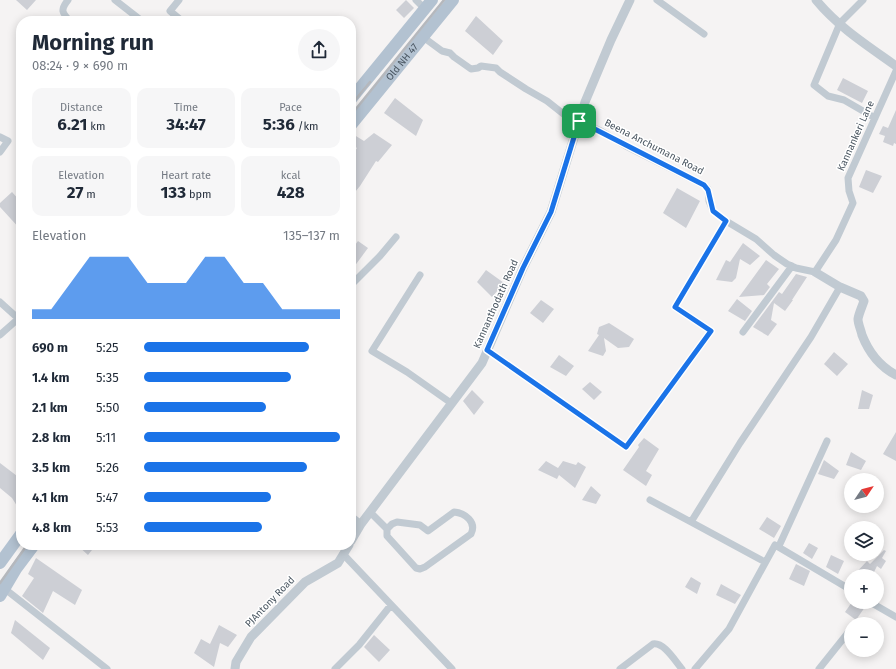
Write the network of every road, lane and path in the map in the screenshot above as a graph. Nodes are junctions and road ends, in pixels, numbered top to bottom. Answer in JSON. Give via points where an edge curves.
{"nodes":[{"id":1,"x":68,"y":0,"type":"edge"},
{"id":2,"x":115,"y":0,"type":"edge"},
{"id":3,"x":179,"y":0,"type":"edge"},
{"id":4,"x":416,"y":0,"type":"edge"},
{"id":5,"x":453,"y":0,"type":"edge"},
{"id":6,"x":630,"y":0,"type":"edge"},
{"id":7,"x":657,"y":0,"type":"edge"},
{"id":8,"x":816,"y":0,"type":"edge"},
{"id":9,"x":863,"y":0,"type":"edge"},
{"id":10,"x":429,"y":5,"type":"edge"},
{"id":11,"x":64,"y":16,"type":"edge"},
{"id":12,"x":136,"y":16,"type":"edge"},
{"id":13,"x":176,"y":16,"type":"edge"},
{"id":14,"x":840,"y":23,"type":"junction"},
{"id":15,"x":704,"y":34,"type":"dead end"},
{"id":16,"x":423,"y":37,"type":"junction"},
{"id":17,"x":896,"y":66,"type":"edge"},
{"id":18,"x":896,"y":71,"type":"edge"},
{"id":19,"x":356,"y":93,"type":"edge"},
{"id":20,"x":875,"y":118,"type":"junction"},
{"id":21,"x":356,"y":119,"type":"edge"},
{"id":22,"x":579,"y":121,"type":"junction"},
{"id":23,"x":0,"y":137,"type":"edge"},
{"id":24,"x":0,"y":152,"type":"edge"},
{"id":25,"x":726,"y":221,"type":"junction"},
{"id":26,"x":396,"y":237,"type":"dead end"},
{"id":27,"x":792,"y":266,"type":"junction"},
{"id":28,"x":815,"y":272,"type":"junction"},
{"id":29,"x":420,"y":275,"type":"dead end"},
{"id":30,"x":356,"y":280,"type":"edge"},
{"id":31,"x":840,"y":287,"type":"junction"},
{"id":32,"x":0,"y":302,"type":"edge"},
{"id":33,"x":16,"y":316,"type":"edge"},
{"id":34,"x":16,"y":323,"type":"edge"},
{"id":35,"x":743,"y":332,"type":"dead end"},
{"id":36,"x":0,"y":335,"type":"edge"},
{"id":37,"x":487,"y":350,"type":"junction"},
{"id":38,"x":896,"y":376,"type":"edge"},
{"id":39,"x":451,"y":403,"type":"junction"},
{"id":40,"x":827,"y":441,"type":"dead end"},
{"id":41,"x":650,"y":500,"type":"dead end"},
{"id":42,"x":370,"y":512,"type":"junction"},
{"id":43,"x":356,"y":520,"type":"edge"},
{"id":44,"x":691,"y":522,"type":"junction"},
{"id":45,"x":361,"y":524,"type":"junction"},
{"id":46,"x":387,"y":529,"type":"junction"},
{"id":47,"x":356,"y":532,"type":"edge"},
{"id":48,"x":16,"y":546,"type":"edge"},
{"id":49,"x":779,"y":546,"type":"junction"},
{"id":50,"x":27,"y":550,"type":"edge"},
{"id":51,"x":346,"y":550,"type":"edge"},
{"id":52,"x":343,"y":554,"type":"junction"},
{"id":53,"x":765,"y":562,"type":"junction"},
{"id":54,"x":8,"y":564,"type":"edge"},
{"id":55,"x":844,"y":586,"type":"edge"},
{"id":56,"x":2,"y":592,"type":"edge"},
{"id":57,"x":391,"y":605,"type":"junction"},
{"id":58,"x":882,"y":609,"type":"edge"},
{"id":59,"x":896,"y":617,"type":"edge"},
{"id":60,"x":844,"y":638,"type":"edge"},
{"id":61,"x":107,"y":669,"type":"edge"},
{"id":62,"x":235,"y":669,"type":"edge"},
{"id":63,"x":335,"y":669,"type":"edge"},
{"id":64,"x":452,"y":669,"type":"edge"},
{"id":65,"x":620,"y":669,"type":"edge"},
{"id":66,"x":682,"y":669,"type":"edge"},
{"id":67,"x":695,"y":669,"type":"edge"},
{"id":68,"x":819,"y":669,"type":"edge"}],
"edges":[{"from":1,"to":11,"type":"street","via":[[63,6]]},
{"from":2,"to":12,"type":"street"},
{"from":3,"to":13,"type":"street","via":[[170,11]]},
{"from":4,"to":10,"type":"street"},
{"from":5,"to":16,"type":"main road","name":"Old NH 47"},
{"from":6,"to":22,"type":"street","name":"Kannanthodath Road","via":[[584,102]]},
{"from":7,"to":15,"type":"street"},
{"from":8,"to":14,"type":"street"},
{"from":9,"to":14,"type":"street"},
{"from":10,"to":19,"type":"main road","name":"Old NH 47"},
{"from":14,"to":17,"type":"street","via":[[860,41]]},
{"from":14,"to":20,"type":"street","via":[[814,85],[828,96],[844,100]]},
{"from":16,"to":21,"type":"main road","name":"Old NH 47"},
{"from":16,"to":22,"type":"street","name":"Beena Anchumana Road","via":[[471,69],[481,66],[496,68],[566,116]]},
{"from":18,"to":20,"type":"street","name":"Kannankeri Lane"},
{"from":20,"to":28,"type":"street","name":"Kannankeri Lane","via":[[848,178],[849,191],[854,203],[836,240]]},
{"from":22,"to":25,"type":"street","name":"Beena Anchumana Road","via":[[704,185],[708,190],[713,211]]},
{"from":22,"to":37,"type":"street","name":"Kannanthodath Road","via":[[551,212]]},
{"from":23,"to":24,"type":"street","via":[[8,141]]},
{"from":25,"to":27,"type":"street","name":"Beena Anchumana Road","via":[[756,239],[774,256]]},
{"from":25,"to":37,"type":"street","via":[[675,307],[711,331],[626,447]]},
{"from":26,"to":30,"type":"street"},
{"from":27,"to":28,"type":"street","name":"Beena Anchumana Road"},
{"from":27,"to":35,"type":"street"},
{"from":28,"to":31,"type":"street","name":"Beena Anchumana Road"},
{"from":29,"to":39,"type":"street","via":[[372,351]]},
{"from":31,"to":38,"type":"street","name":"Beena Anchumana Road","via":[[861,296],[864,301],[858,320],[866,343],[878,362]]},
{"from":31,"to":44,"type":"street","via":[[811,338],[740,442]]},
{"from":32,"to":33,"type":"street"},
{"from":34,"to":36,"type":"street"},
{"from":37,"to":39,"type":"street","name":"Kannanthodath Road","via":[[482,363]]},
{"from":39,"to":42,"type":"street","name":"Kannanthodath Road"},
{"from":40,"to":49,"type":"street"},
{"from":41,"to":44,"type":"street"},
{"from":42,"to":45,"type":"street","name":"Kannanthodath Road"},
{"from":42,"to":46,"type":"street"},
{"from":43,"to":45,"type":"street"},
{"from":44,"to":53,"type":"street"},
{"from":45,"to":47,"type":"street"},
{"from":46,"to":46,"type":"street","via":[[387,536],[416,568],[420,569],[471,534],[473,524],[461,513],[454,512],[428,531],[420,525],[397,522]]},
{"from":48,"to":54,"type":"main road"},
{"from":49,"to":53,"type":"street","via":[[775,545]]},
{"from":49,"to":55,"type":"street"},
{"from":50,"to":54,"type":"main road"},
{"from":51,"to":52,"type":"street","name":"PJAntony Road"},
{"from":52,"to":57,"type":"street"},
{"from":52,"to":62,"type":"street","name":"PJAntony Road","via":[[338,563],[305,582],[251,637],[236,662]]},
{"from":53,"to":67,"type":"street","via":[[729,628]]},
{"from":54,"to":56,"type":"main road"},
{"from":56,"to":61,"type":"street"},
{"from":57,"to":63,"type":"street","via":[[359,645]]},
{"from":57,"to":64,"type":"street"},
{"from":58,"to":59,"type":"street"},
{"from":60,"to":68,"type":"street"},
{"from":65,"to":66,"type":"street","via":[[656,643]]}]}
